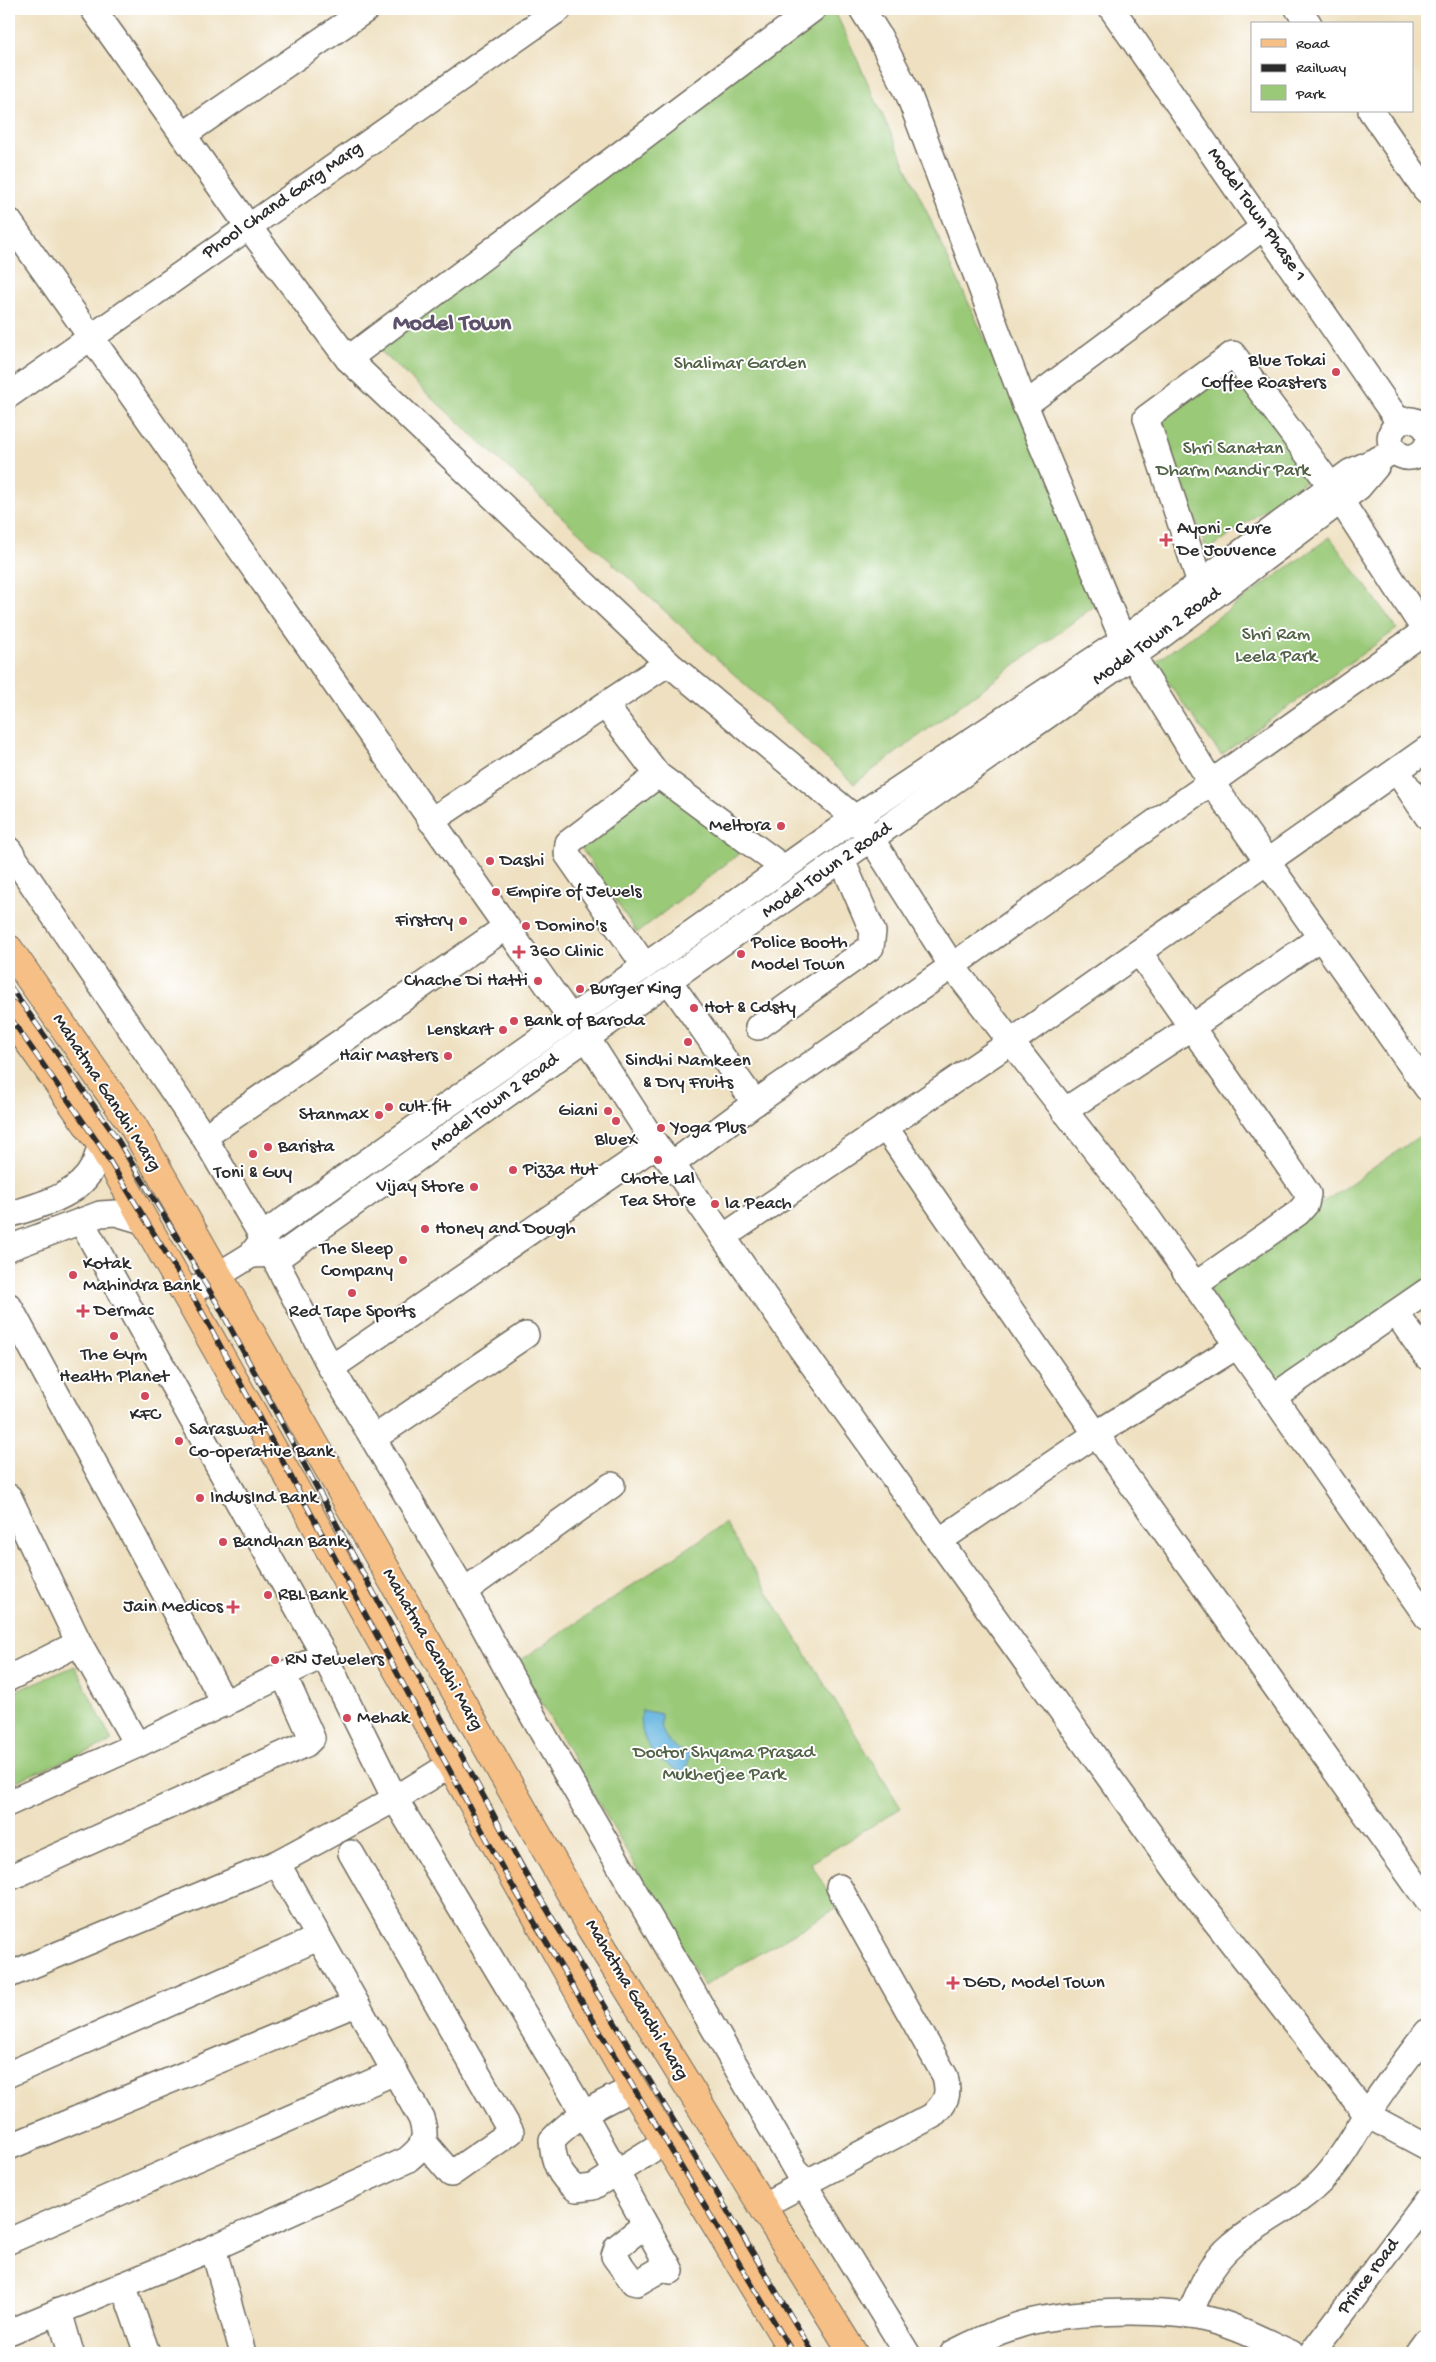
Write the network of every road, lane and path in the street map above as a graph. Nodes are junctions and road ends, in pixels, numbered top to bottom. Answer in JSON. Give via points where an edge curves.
{"nodes":[{"id":1,"x":94,"y":9,"type":"edge"},
{"id":2,"x":367,"y":9,"type":"edge"},
{"id":3,"x":559,"y":9,"type":"edge"},
{"id":4,"x":814,"y":9,"type":"edge"},
{"id":5,"x":862,"y":9,"type":"edge"},
{"id":6,"x":1112,"y":9,"type":"edge"},
{"id":7,"x":1298,"y":9,"type":"edge"},
{"id":8,"x":1308,"y":22,"type":"edge"},
{"id":9,"x":1372,"y":112,"type":"edge"},
{"id":10,"x":183,"y":135,"type":"junction"},
{"id":11,"x":1427,"y":192,"type":"edge"},
{"id":12,"x":9,"y":222,"type":"edge"},
{"id":13,"x":248,"y":226,"type":"junction"},
{"id":14,"x":1265,"y":226,"type":"junction"},
{"id":15,"x":90,"y":337,"type":"junction"},
{"id":16,"x":348,"y":359,"type":"junction"},
{"id":17,"x":9,"y":395,"type":"edge"},
{"id":18,"x":1025,"y":404,"type":"junction"},
{"id":19,"x":1399,"y":422,"type":"junction"},
{"id":20,"x":1426,"y":441,"type":"edge"},
{"id":21,"x":1389,"y":452,"type":"junction"},
{"id":22,"x":1336,"y":493,"type":"junction"},
{"id":23,"x":1200,"y":583,"type":"junction"},
{"id":24,"x":1426,"y":632,"type":"edge"},
{"id":25,"x":1127,"y":648,"type":"junction"},
{"id":26,"x":668,"y":663,"type":"junction"},
{"id":27,"x":605,"y":705,"type":"junction"},
{"id":28,"x":1427,"y":750,"type":"edge"},
{"id":29,"x":1397,"y":771,"type":"junction"},
{"id":30,"x":658,"y":775,"type":"junction"},
{"id":31,"x":1211,"y":782,"type":"junction"},
{"id":32,"x":1427,"y":816,"type":"edge"},
{"id":33,"x":855,"y":818,"type":"junction"},
{"id":34,"x":431,"y":820,"type":"junction"},
{"id":35,"x":872,"y":840,"type":"junction"},
{"id":36,"x":9,"y":850,"type":"edge"},
{"id":37,"x":842,"y":860,"type":"junction"},
{"id":38,"x":1268,"y":862,"type":"junction"},
{"id":39,"x":784,"y":868,"type":"junction"},
{"id":40,"x":506,"y":927,"type":"junction"},
{"id":41,"x":1321,"y":937,"type":"junction"},
{"id":42,"x":9,"y":949,"type":"edge"},
{"id":43,"x":1138,"y":952,"type":"junction"},
{"id":44,"x":645,"y":966,"type":"junction"},
{"id":45,"x":952,"y":966,"type":"junction"},
{"id":46,"x":669,"y":981,"type":"junction"},
{"id":47,"x":9,"y":1014,"type":"edge"},
{"id":48,"x":570,"y":1017,"type":"junction"},
{"id":49,"x":1192,"y":1027,"type":"junction"},
{"id":50,"x":758,"y":1028,"type":"dead end"},
{"id":51,"x":587,"y":1038,"type":"junction"},
{"id":52,"x":1011,"y":1042,"type":"junction"},
{"id":53,"x":1427,"y":1088,"type":"edge"},
{"id":54,"x":754,"y":1103,"type":"junction"},
{"id":55,"x":1064,"y":1111,"type":"junction"},
{"id":56,"x":884,"y":1127,"type":"junction"},
{"id":57,"x":204,"y":1137,"type":"junction"},
{"id":58,"x":101,"y":1144,"type":"junction"},
{"id":59,"x":656,"y":1145,"type":"junction"},
{"id":60,"x":672,"y":1164,"type":"junction"},
{"id":61,"x":9,"y":1215,"type":"edge"},
{"id":62,"x":81,"y":1221,"type":"junction"},
{"id":63,"x":143,"y":1221,"type":"junction"},
{"id":64,"x":723,"y":1237,"type":"junction"},
{"id":65,"x":9,"y":1248,"type":"edge"},
{"id":66,"x":258,"y":1252,"type":"junction"},
{"id":67,"x":217,"y":1275,"type":"junction"},
{"id":68,"x":1194,"y":1285,"type":"junction"},
{"id":69,"x":1427,"y":1291,"type":"edge"},
{"id":70,"x":186,"y":1294,"type":"junction"},
{"id":71,"x":10,"y":1306,"type":"edge"},
{"id":72,"x":1396,"y":1312,"type":"junction"},
{"id":73,"x":526,"y":1335,"type":"dead end"},
{"id":74,"x":1237,"y":1346,"type":"junction"},
{"id":75,"x":1427,"y":1357,"type":"edge"},
{"id":76,"x":331,"y":1368,"type":"junction"},
{"id":77,"x":1273,"y":1397,"type":"junction"},
{"id":78,"x":1096,"y":1434,"type":"junction"},
{"id":79,"x":374,"y":1438,"type":"junction"},
{"id":80,"x":612,"y":1485,"type":"dead end"},
{"id":81,"x":12,"y":1511,"type":"edge"},
{"id":82,"x":939,"y":1541,"type":"junction"},
{"id":83,"x":464,"y":1591,"type":"junction"},
{"id":84,"x":1427,"y":1617,"type":"edge"},
{"id":85,"x":79,"y":1643,"type":"junction"},
{"id":86,"x":324,"y":1655,"type":"junction"},
{"id":87,"x":284,"y":1676,"type":"junction"},
{"id":88,"x":9,"y":1678,"type":"edge"},
{"id":89,"x":225,"y":1704,"type":"junction"},
{"id":90,"x":137,"y":1745,"type":"junction"},
{"id":91,"x":450,"y":1765,"type":"junction"},
{"id":92,"x":395,"y":1799,"type":"junction"},
{"id":93,"x":9,"y":1802,"type":"edge"},
{"id":94,"x":351,"y":1853,"type":"dead end"},
{"id":95,"x":277,"y":1863,"type":"junction"},
{"id":96,"x":9,"y":1878,"type":"edge"},
{"id":97,"x":839,"y":1887,"type":"dead end"},
{"id":98,"x":1427,"y":1900,"type":"edge"},
{"id":99,"x":318,"y":1938,"type":"junction"},
{"id":100,"x":9,"y":1975,"type":"edge"},
{"id":101,"x":355,"y":2004,"type":"junction"},
{"id":102,"x":1427,"y":2032,"type":"edge"},
{"id":103,"x":395,"y":2072,"type":"junction"},
{"id":104,"x":9,"y":2074,"type":"edge"},
{"id":105,"x":633,"y":2088,"type":"junction"},
{"id":106,"x":583,"y":2112,"type":"junction"},
{"id":107,"x":1367,"y":2115,"type":"junction"},
{"id":108,"x":423,"y":2141,"type":"junction"},
{"id":109,"x":666,"y":2141,"type":"junction"},
{"id":110,"x":9,"y":2147,"type":"edge"},
{"id":111,"x":1427,"y":2147,"type":"edge"},
{"id":112,"x":616,"y":2172,"type":"junction"},
{"id":113,"x":804,"y":2184,"type":"junction"},
{"id":114,"x":1427,"y":2201,"type":"edge"},
{"id":115,"x":762,"y":2206,"type":"junction"},
{"id":116,"x":645,"y":2225,"type":"junction"},
{"id":117,"x":9,"y":2241,"type":"edge"},
{"id":118,"x":213,"y":2248,"type":"junction"},
{"id":119,"x":123,"y":2285,"type":"junction"},
{"id":120,"x":59,"y":2311,"type":"junction"},
{"id":121,"x":1189,"y":2316,"type":"junction"},
{"id":122,"x":9,"y":2332,"type":"edge"},
{"id":123,"x":1427,"y":2342,"type":"edge"},
{"id":124,"x":71,"y":2353,"type":"edge"},
{"id":125,"x":146,"y":2353,"type":"edge"},
{"id":126,"x":243,"y":2353,"type":"edge"},
{"id":127,"x":794,"y":2353,"type":"edge"},
{"id":128,"x":852,"y":2353,"type":"edge"},
{"id":129,"x":907,"y":2353,"type":"edge"},
{"id":130,"x":953,"y":2353,"type":"edge"},
{"id":131,"x":1291,"y":2353,"type":"edge"},
{"id":132,"x":1312,"y":2353,"type":"edge"},
{"id":133,"x":1419,"y":2353,"type":"edge"}],
"edges":[{"from":1,"to":10,"type":"street"},
{"from":2,"to":10,"type":"street"},
{"from":3,"to":13,"type":"street","name":"Phool Chand Garg Marg"},
{"from":4,"to":16,"type":"street"},
{"from":5,"to":18,"type":"street","via":[[908,93]]},
{"from":6,"to":14,"type":"street","name":"Model Town Phase 1"},
{"from":7,"to":8,"type":"street"},
{"from":9,"to":11,"type":"street"},
{"from":10,"to":13,"type":"street"},
{"from":12,"to":15,"type":"street"},
{"from":13,"to":15,"type":"street","name":"Phool Chand Garg Marg"},
{"from":13,"to":16,"type":"street"},
{"from":14,"to":18,"type":"street"},
{"from":14,"to":19,"type":"street","name":"Model Town Phase 1"},
{"from":15,"to":17,"type":"street","name":"Phool Chand Garg Marg"},
{"from":15,"to":34,"type":"street"},
{"from":16,"to":26,"type":"street"},
{"from":18,"to":25,"type":"street"},
{"from":19,"to":20,"type":"street","via":[[1417,421]]},
{"from":19,"to":21,"type":"street","via":[[1390,438]]},
{"from":20,"to":21,"type":"street","via":[[1412,458]]},
{"from":21,"to":22,"type":"street","name":"Model Town 2 Road","via":[[1368,462]]},
{"from":22,"to":23,"type":"street","name":"Model Town 2 Road"},
{"from":22,"to":23,"type":"street","via":[[1233,354],[1146,418]]},
{"from":22,"to":24,"type":"street"},
{"from":22,"to":25,"type":"street","name":"Model Town 2 Road"},
{"from":23,"to":25,"type":"street","name":"Model Town 2 Road"},
{"from":24,"to":31,"type":"street"},
{"from":25,"to":31,"type":"street"},
{"from":25,"to":33,"type":"street","name":"Model Town 2 Road"},
{"from":25,"to":35,"type":"street","name":"Model Town 2 Road"},
{"from":26,"to":27,"type":"street"},
{"from":26,"to":33,"type":"street"},
{"from":27,"to":30,"type":"street"},
{"from":27,"to":34,"type":"street"},
{"from":28,"to":29,"type":"street"},
{"from":29,"to":32,"type":"street"},
{"from":29,"to":38,"type":"street"},
{"from":30,"to":39,"type":"street"},
{"from":30,"to":44,"type":"street","via":[[568,843],[567,854]]},
{"from":31,"to":38,"type":"street"},
{"from":31,"to":45,"type":"street"},
{"from":33,"to":35,"type":"street"},
{"from":33,"to":39,"type":"street","name":"Model Town 2 Road"},
{"from":34,"to":40,"type":"street"},
{"from":35,"to":37,"type":"street","name":"Model Town 2 Road"},
{"from":35,"to":45,"type":"street"},
{"from":36,"to":57,"type":"street"},
{"from":37,"to":46,"type":"street","name":"Model Town 2 Road"},
{"from":37,"to":50,"type":"street","via":[[873,932],[871,947]]},
{"from":38,"to":41,"type":"street"},
{"from":38,"to":43,"type":"street"},
{"from":39,"to":44,"type":"street","name":"Model Town 2 Road"},
{"from":40,"to":48,"type":"street"},
{"from":40,"to":57,"type":"street"},
{"from":41,"to":49,"type":"street"},
{"from":41,"to":53,"type":"street"},
{"from":42,"to":67,"type":"main road","name":"Mahatma Gandhi Marg","via":[[133,1126]]},
{"from":43,"to":49,"type":"street"},
{"from":43,"to":52,"type":"street"},
{"from":44,"to":48,"type":"street","name":"Model Town 2 Road"},
{"from":45,"to":52,"type":"street"},
{"from":45,"to":54,"type":"street"},
{"from":46,"to":51,"type":"street","name":"Model Town 2 Road"},
{"from":46,"to":54,"type":"street"},
{"from":47,"to":58,"type":"main road","name":"Mahatma Gandhi Marg"},
{"from":48,"to":66,"type":"street","name":"Model Town 2 Road","via":[[270,1230]]},
{"from":49,"to":55,"type":"street"},
{"from":49,"to":68,"type":"street","via":[[1308,1194],[1306,1204],[1298,1213]]},
{"from":51,"to":59,"type":"street"},
{"from":51,"to":66,"type":"street","name":"Model Town 2 Road","via":[[283,1254]]},
{"from":52,"to":55,"type":"street"},
{"from":52,"to":56,"type":"street"},
{"from":54,"to":60,"type":"street"},
{"from":55,"to":68,"type":"street","via":[[1148,1218]]},
{"from":56,"to":64,"type":"street"},
{"from":56,"to":78,"type":"street"},
{"from":57,"to":66,"type":"street"},
{"from":58,"to":61,"type":"street","via":[[93,1167],[77,1187],[63,1196]]},
{"from":58,"to":63,"type":"main road","name":"Mahatma Gandhi Marg"},
{"from":59,"to":60,"type":"street"},
{"from":59,"to":76,"type":"street"},
{"from":60,"to":64,"type":"street"},
{"from":62,"to":63,"type":"street","via":[[90,1216],[116,1213]]},
{"from":62,"to":65,"type":"street"},
{"from":62,"to":86,"type":"street"},
{"from":63,"to":70,"type":"main road","name":"Mahatma Gandhi Marg"},
{"from":64,"to":82,"type":"street"},
{"from":66,"to":67,"type":"street"},
{"from":66,"to":76,"type":"street"},
{"from":67,"to":70,"type":"street"},
{"from":67,"to":115,"type":"main road","name":"Mahatma Gandhi Marg","via":[[590,1927]]},
{"from":68,"to":74,"type":"street"},
{"from":69,"to":72,"type":"street"},
{"from":70,"to":91,"type":"main road","name":"Mahatma Gandhi Marg"},
{"from":71,"to":89,"type":"street"},
{"from":72,"to":75,"type":"street"},
{"from":72,"to":77,"type":"street"},
{"from":73,"to":79,"type":"street"},
{"from":74,"to":77,"type":"street"},
{"from":74,"to":78,"type":"street"},
{"from":76,"to":79,"type":"street"},
{"from":77,"to":84,"type":"street"},
{"from":78,"to":82,"type":"street"},
{"from":78,"to":98,"type":"street"},
{"from":79,"to":83,"type":"street"},
{"from":80,"to":83,"type":"street"},
{"from":81,"to":85,"type":"street"},
{"from":82,"to":107,"type":"street","via":[[1183,1880]]},
{"from":83,"to":113,"type":"street"},
{"from":85,"to":88,"type":"street"},
{"from":85,"to":90,"type":"street"},
{"from":86,"to":87,"type":"street"},
{"from":86,"to":92,"type":"street"},
{"from":87,"to":89,"type":"street"},
{"from":87,"to":96,"type":"street","via":[[309,1728],[312,1738],[306,1744]]},
{"from":89,"to":90,"type":"street"},
{"from":90,"to":93,"type":"street"},
{"from":91,"to":92,"type":"street"},
{"from":91,"to":105,"type":"main road","name":"Mahatma Gandhi Marg"},
{"from":92,"to":95,"type":"street"},
{"from":92,"to":106,"type":"street"},
{"from":94,"to":108,"type":"street","via":[[511,2132],[450,2174]]},
{"from":95,"to":99,"type":"street"},
{"from":95,"to":100,"type":"street"},
{"from":97,"to":113,"type":"street","via":[[945,2076],[949,2090],[943,2105],[932,2116]]},
{"from":99,"to":101,"type":"street"},
{"from":99,"to":104,"type":"street"},
{"from":101,"to":103,"type":"street"},
{"from":101,"to":110,"type":"street"},
{"from":102,"to":107,"type":"street"},
{"from":103,"to":108,"type":"street","via":[[421,2118],[426,2133]]},
{"from":103,"to":117,"type":"street"},
{"from":105,"to":106,"type":"street"},
{"from":105,"to":109,"type":"main road","name":"Mahatma Gandhi Marg"},
{"from":106,"to":112,"type":"street"},
{"from":106,"to":112,"type":"street","via":[[552,2140],[553,2158],[564,2180],[576,2189],[594,2187]]},
{"from":107,"to":111,"type":"street"},
{"from":107,"to":121,"type":"street","via":[[1349,2147],[1323,2179],[1226,2252],[1200,2289]]},
{"from":108,"to":118,"type":"street","via":[[420,2149],[407,2160]]},
{"from":109,"to":112,"type":"street"},
{"from":109,"to":127,"type":"main road","name":"Mahatma Gandhi Marg"},
{"from":112,"to":116,"type":"street"},
{"from":113,"to":115,"type":"street"},
{"from":113,"to":129,"type":"street"},
{"from":114,"to":132,"type":"street","name":"Prince road"},
{"from":115,"to":128,"type":"main road","name":"Mahatma Gandhi Marg"},
{"from":116,"to":116,"type":"street","via":[[670,2268],[637,2283],[614,2256],[617,2247]]},
{"from":118,"to":119,"type":"street"},
{"from":118,"to":126,"type":"street"},
{"from":119,"to":120,"type":"street"},
{"from":119,"to":125,"type":"street"},
{"from":120,"to":122,"type":"street"},
{"from":120,"to":124,"type":"street"},
{"from":121,"to":130,"type":"street","via":[[1129,2313],[1052,2317],[1014,2326]]},
{"from":121,"to":131,"type":"street","via":[[1207,2319]]},
{"from":123,"to":133,"type":"street"}]}
